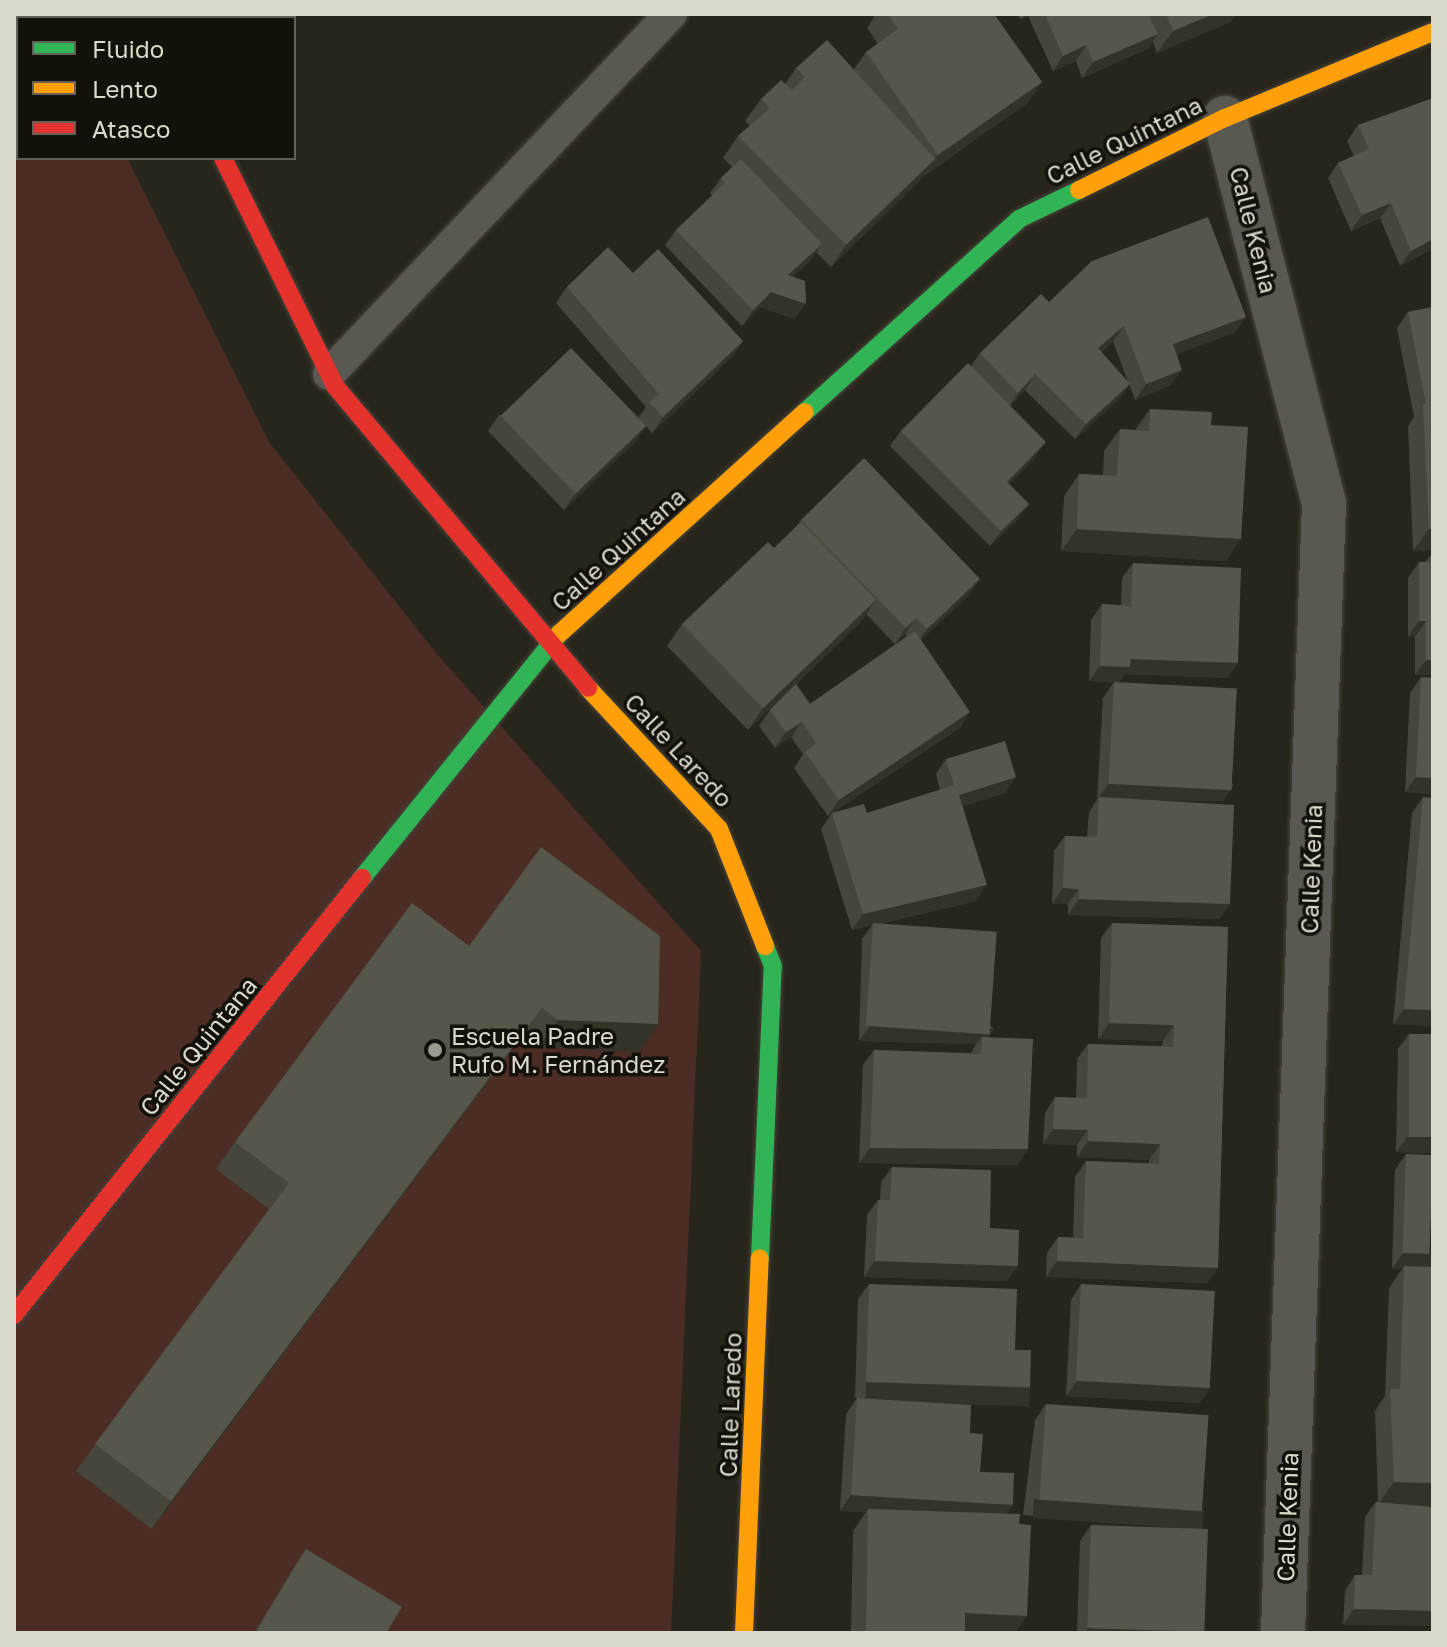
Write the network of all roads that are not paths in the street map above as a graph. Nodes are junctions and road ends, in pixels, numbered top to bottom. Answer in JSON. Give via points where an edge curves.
{"nodes":[{"id":1,"x":671,"y":14,"type":"edge"},
{"id":2,"x":1433,"y":32,"type":"edge"},
{"id":3,"x":1225,"y":118,"type":"junction"},
{"id":4,"x":224,"y":160,"type":"edge"},
{"id":5,"x":329,"y":374,"type":"junction"},
{"id":6,"x":548,"y":644,"type":"junction"},
{"id":7,"x":14,"y":1315,"type":"edge"},
{"id":8,"x":744,"y":1633,"type":"edge"},
{"id":9,"x":1283,"y":1633,"type":"edge"}],
"edges":[{"from":1,"to":5,"type":"lane"},
{"from":2,"to":3,"type":"street","name":"Calle Quintana"},
{"from":3,"to":6,"type":"street","name":"Calle Quintana","via":[[1019,219]]},
{"from":3,"to":9,"type":"street","name":"Calle Kenia","via":[[1324,503]]},
{"from":4,"to":5,"type":"street","name":"Calle Laredo"},
{"from":5,"to":6,"type":"street","name":"Calle Laredo"},
{"from":6,"to":7,"type":"street","name":"Calle Quintana"},
{"from":6,"to":8,"type":"street","name":"Calle Laredo","via":[[719,829],[773,966]]}]}
